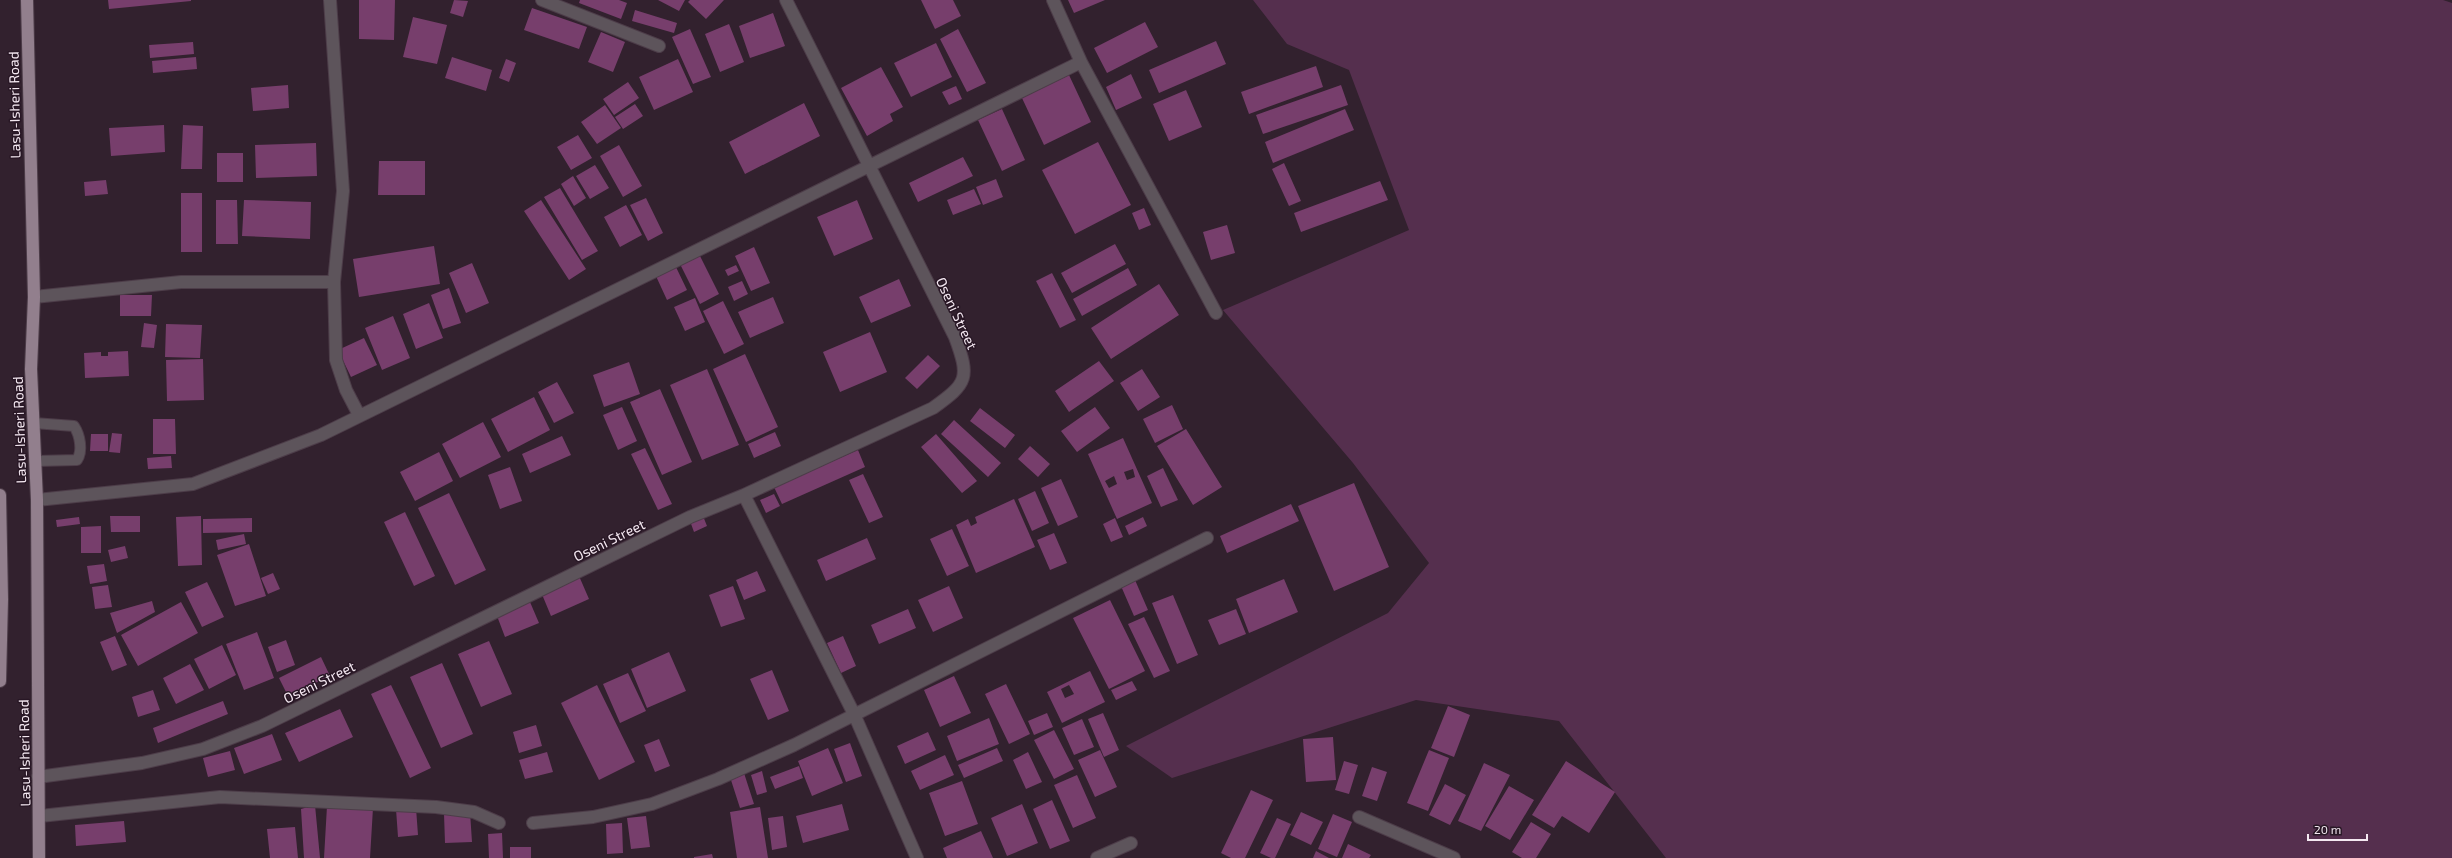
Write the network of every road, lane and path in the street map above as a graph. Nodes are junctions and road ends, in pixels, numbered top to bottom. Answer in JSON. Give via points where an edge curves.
{"nodes":[{"id":1,"x":27,"y":0,"type":"edge"},
{"id":2,"x":330,"y":0,"type":"edge"},
{"id":3,"x":542,"y":0,"type":"edge"},
{"id":4,"x":786,"y":0,"type":"edge"},
{"id":5,"x":1054,"y":0,"type":"edge"},
{"id":6,"x":659,"y":46,"type":"dead end"},
{"id":7,"x":1081,"y":62,"type":"junction"},
{"id":8,"x":870,"y":167,"type":"junction"},
{"id":9,"x":334,"y":282,"type":"junction"},
{"id":10,"x":34,"y":297,"type":"junction"},
{"id":11,"x":1216,"y":313,"type":"dead end"},
{"id":12,"x":359,"y":415,"type":"junction"},
{"id":13,"x":34,"y":424,"type":"junction"},
{"id":14,"x":36,"y":461,"type":"junction"},
{"id":15,"x":0,"y":495,"type":"edge"},
{"id":16,"x":744,"y":495,"type":"junction"},
{"id":17,"x":37,"y":500,"type":"junction"},
{"id":18,"x":1207,"y":538,"type":"dead end"},
{"id":19,"x":0,"y":681,"type":"edge"},
{"id":20,"x":854,"y":714,"type":"junction"},
{"id":21,"x":38,"y":776,"type":"junction"},
{"id":22,"x":40,"y":816,"type":"junction"},
{"id":23,"x":1358,"y":817,"type":"dead end"},
{"id":24,"x":499,"y":823,"type":"dead end"},
{"id":25,"x":533,"y":823,"type":"dead end"},
{"id":26,"x":1131,"y":843,"type":"dead end"},
{"id":27,"x":39,"y":858,"type":"edge"},
{"id":28,"x":917,"y":858,"type":"edge"},
{"id":29,"x":1097,"y":858,"type":"edge"},
{"id":30,"x":1454,"y":858,"type":"edge"}],
"edges":[{"from":1,"to":10,"type":"main road","name":"Lasu-Isheri Road"},
{"from":2,"to":9,"type":"street","via":[[342,191]]},
{"from":3,"to":6,"type":"street"},
{"from":4,"to":8,"type":"street","name":"Oseni Street"},
{"from":5,"to":7,"type":"street"},
{"from":7,"to":8,"type":"street"},
{"from":7,"to":11,"type":"street"},
{"from":8,"to":12,"type":"street"},
{"from":8,"to":16,"type":"street","name":"Oseni Street","via":[[954,337],[964,364],[962,378],[957,391],[933,408]]},
{"from":9,"to":10,"type":"street","via":[[181,282]]},
{"from":9,"to":12,"type":"street","via":[[336,360],[346,390]]},
{"from":10,"to":13,"type":"main road","name":"Lasu-Isheri Road"},
{"from":12,"to":17,"type":"street","via":[[321,435],[193,484]]},
{"from":13,"to":14,"type":"main road","name":"Lasu-Isheri Road"},
{"from":13,"to":14,"type":"lane","via":[[74,426],[80,437],[80,456],[77,460]]},
{"from":14,"to":17,"type":"main road","name":"Lasu-Isheri Road"},
{"from":15,"to":19,"type":"main road","name":"Lasu-Isheri Road"},
{"from":16,"to":20,"type":"street"},
{"from":16,"to":21,"type":"street","name":"Oseni Street","via":[[690,517],[262,726],[203,749],[142,763]]},
{"from":17,"to":21,"type":"main road","name":"Lasu-Isheri Road"},
{"from":18,"to":20,"type":"street"},
{"from":20,"to":25,"type":"street","via":[[794,745],[718,779],[652,804],[593,817]]},
{"from":20,"to":28,"type":"street"},
{"from":21,"to":22,"type":"main road","name":"Lasu-Isheri Road"},
{"from":22,"to":24,"type":"street","via":[[227,797],[436,807],[474,812]]},
{"from":22,"to":27,"type":"main road","name":"Lasu-Isheri Road"},
{"from":23,"to":30,"type":"street"},
{"from":26,"to":29,"type":"street"}]}
